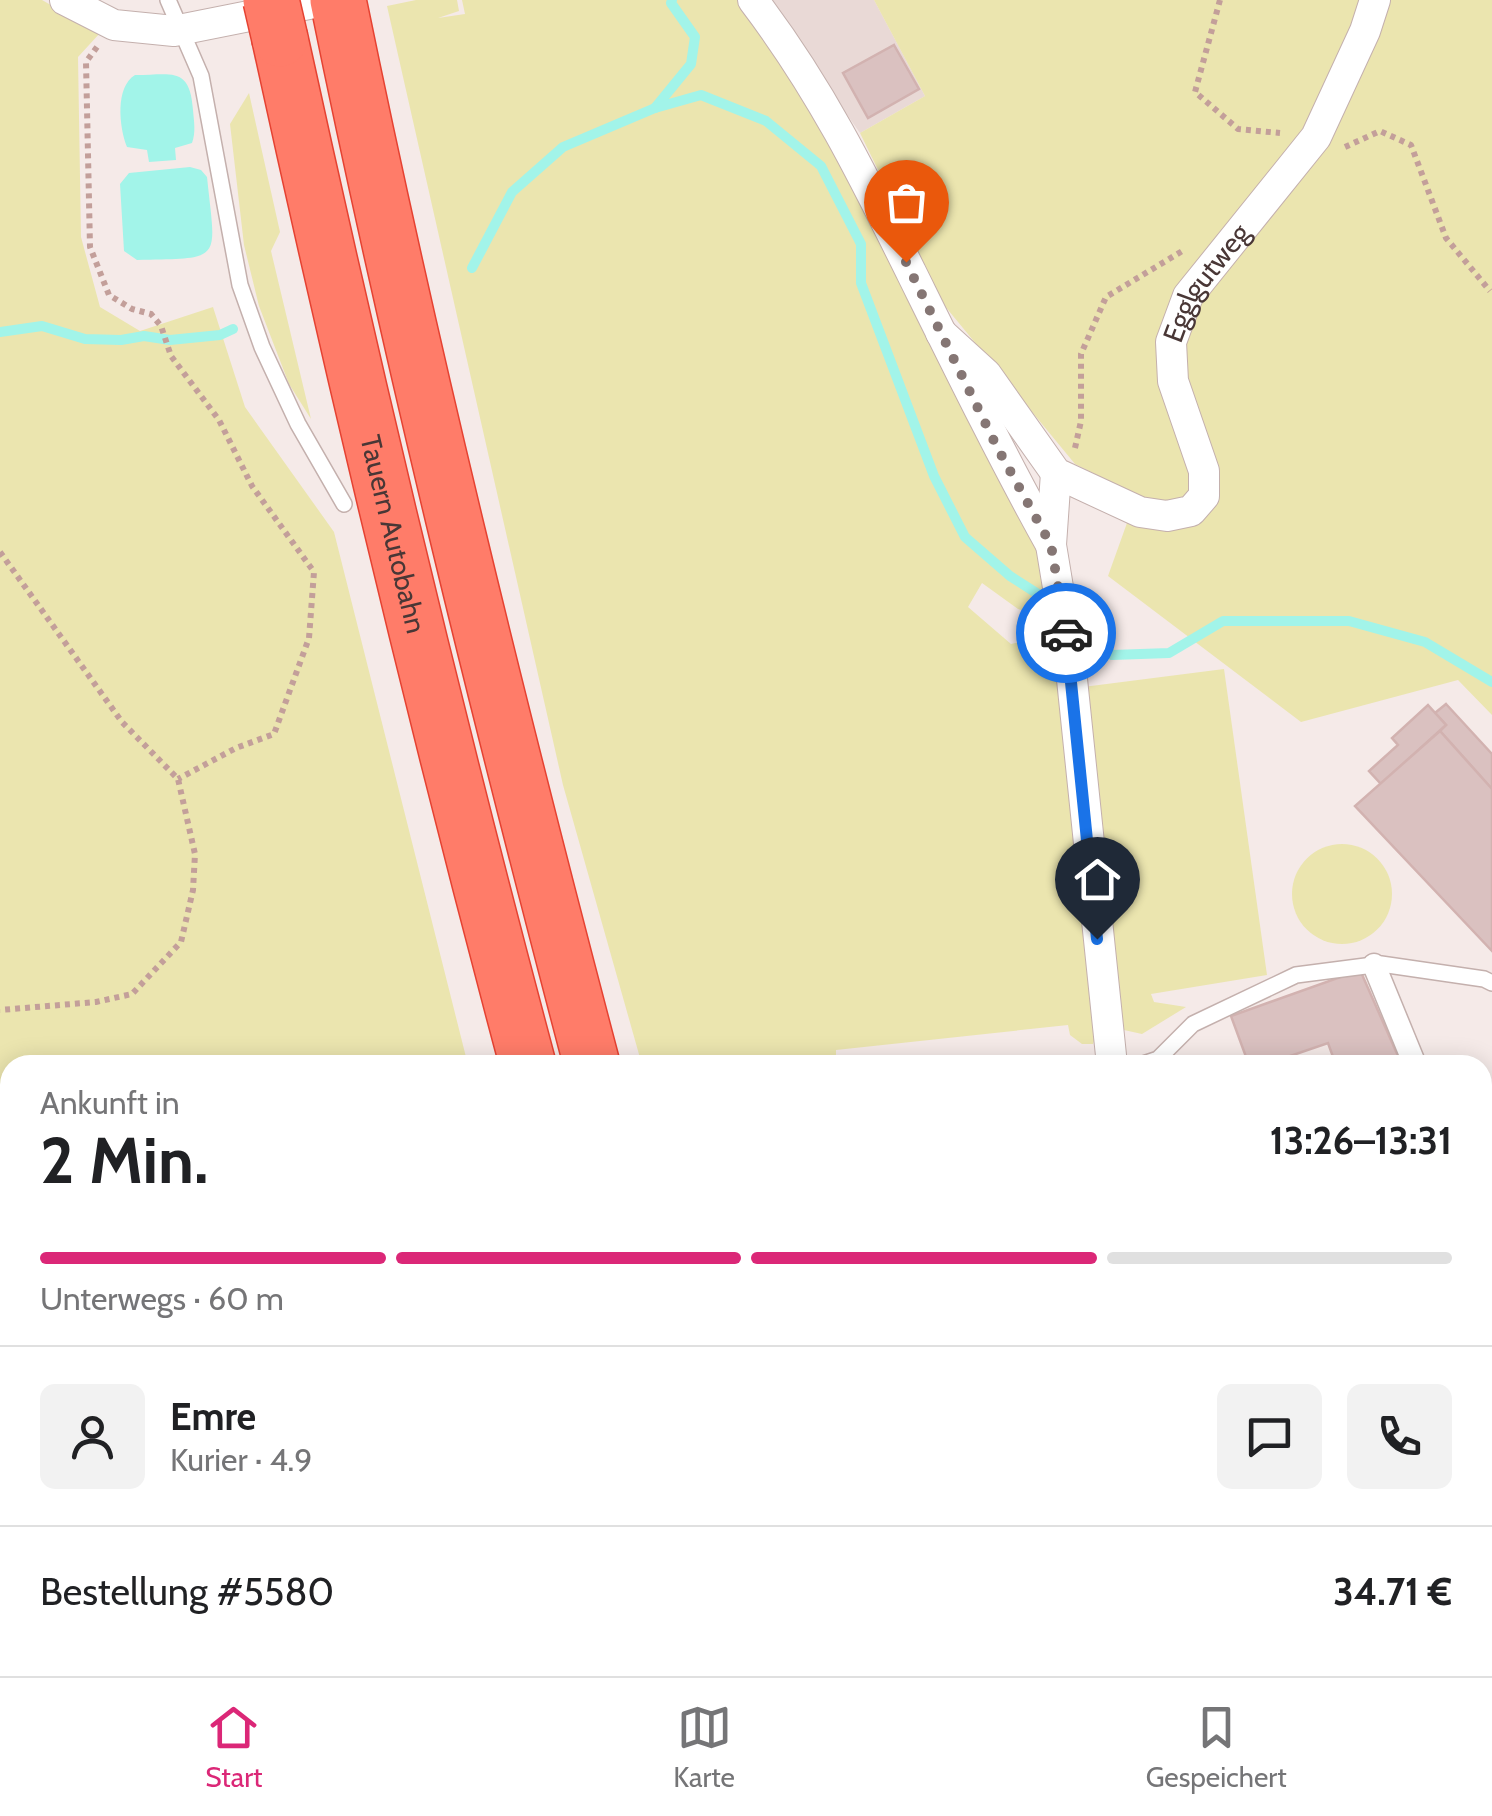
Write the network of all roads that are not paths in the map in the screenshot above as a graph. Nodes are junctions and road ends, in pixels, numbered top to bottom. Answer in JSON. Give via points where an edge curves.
{"nodes":[{"id":1,"x":65,"y":0,"type":"edge"},
{"id":2,"x":168,"y":0,"type":"edge"},
{"id":3,"x":753,"y":0,"type":"edge"},
{"id":4,"x":1374,"y":0,"type":"edge"},
{"id":5,"x":337,"y":9,"type":"edge"},
{"id":6,"x":275,"y":20,"type":"edge"},
{"id":7,"x":180,"y":30,"type":"junction"},
{"id":8,"x":941,"y":332,"type":"junction"},
{"id":9,"x":1062,"y":476,"type":"junction"},
{"id":10,"x":344,"y":504,"type":"dead end"},
{"id":11,"x":1051,"y":545,"type":"junction"},
{"id":12,"x":1374,"y":965,"type":"junction"},
{"id":13,"x":1492,"y":983,"type":"edge"},
{"id":14,"x":525,"y":1055,"type":"edge"},
{"id":15,"x":589,"y":1055,"type":"edge"},
{"id":16,"x":1111,"y":1055,"type":"edge"},
{"id":17,"x":1161,"y":1055,"type":"edge"},
{"id":18,"x":1411,"y":1055,"type":"edge"}],
"edges":[{"from":1,"to":7,"type":"street","via":[[114,25]]},
{"from":2,"to":7,"type":"lane"},
{"from":3,"to":8,"type":"street","via":[[836,122]]},
{"from":4,"to":9,"type":"street","name":"Egglgutweg","via":[[1329,143],[1244,223],[1188,296],[1171,342],[1173,381],[1204,470],[1204,496],[1191,511],[1167,516],[1140,512]]},
{"from":5,"to":7,"type":"street"},
{"from":5,"to":15,"type":"highway","via":[[512,759]]},
{"from":6,"to":14,"type":"highway","name":"Tauern Autobahn","via":[[453,784]]},
{"from":7,"to":10,"type":"lane","via":[[201,76],[240,285],[298,424]]},
{"from":8,"to":9,"type":"street","name":"Egglgutweg","via":[[986,374]]},
{"from":8,"to":11,"type":"street"},
{"from":9,"to":11,"type":"street"},
{"from":11,"to":16,"type":"street","via":[[1070,660]]},
{"from":12,"to":13,"type":"lane"},
{"from":12,"to":17,"type":"lane","via":[[1296,975],[1193,1024]]},
{"from":12,"to":18,"type":"street"}]}
